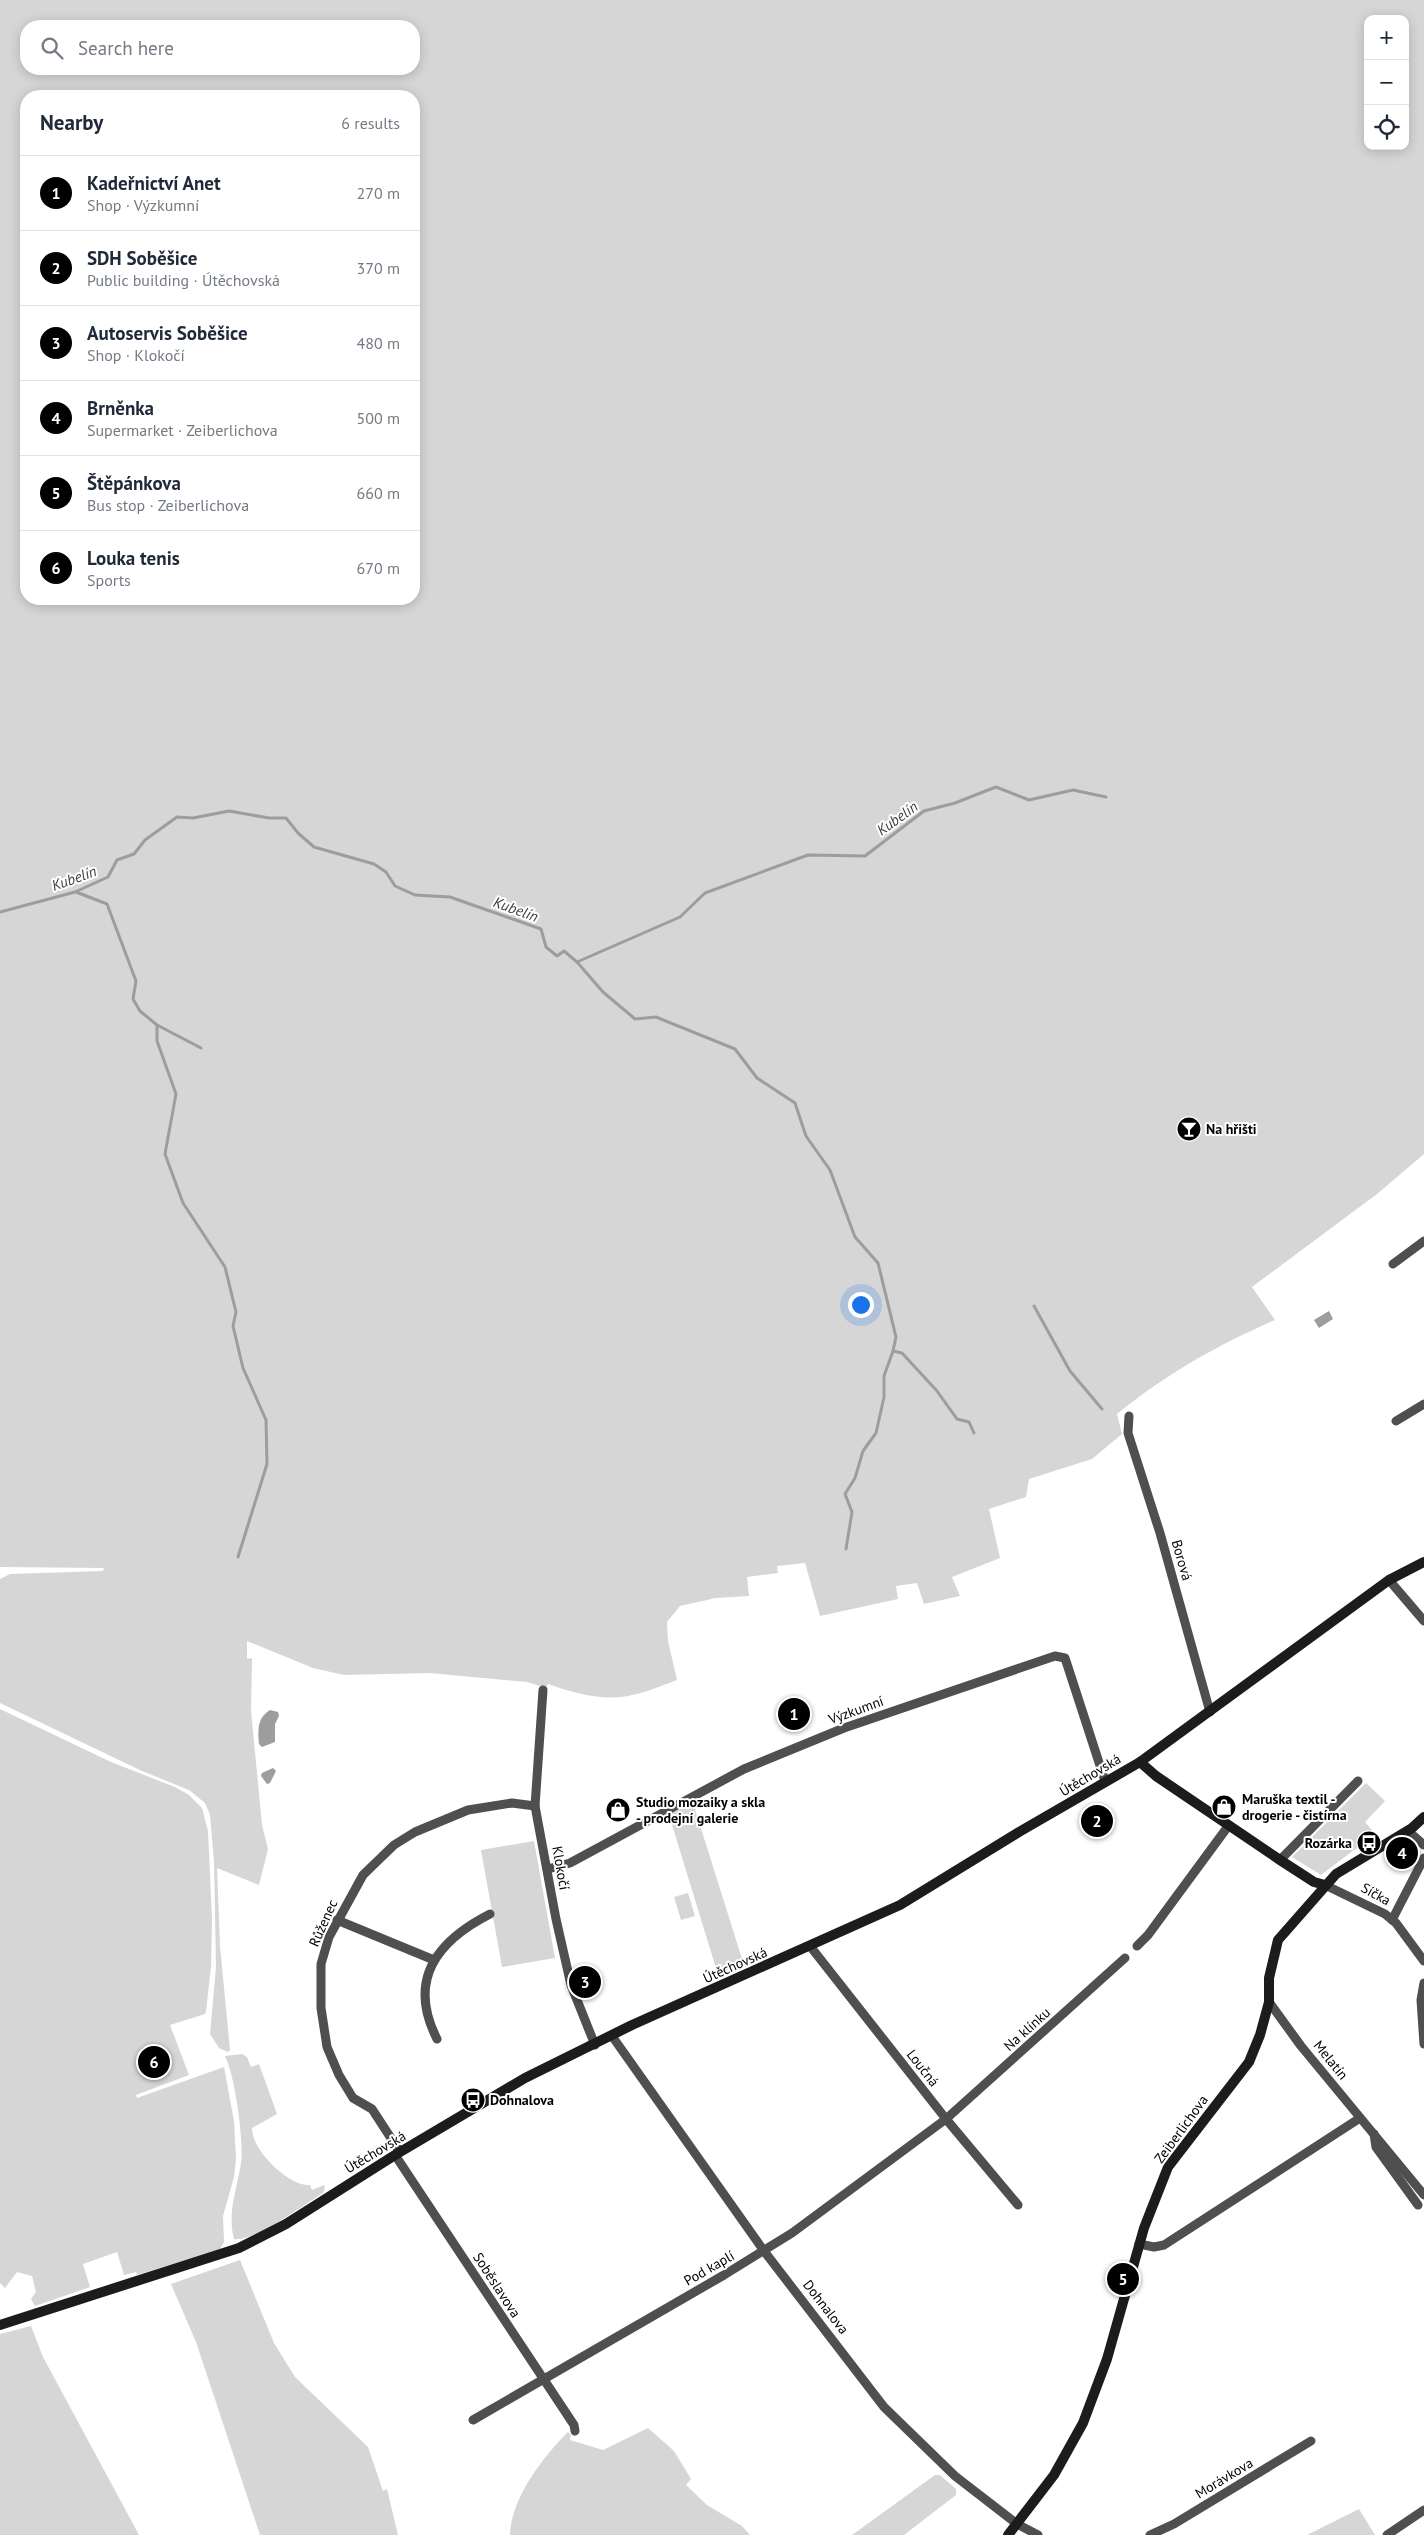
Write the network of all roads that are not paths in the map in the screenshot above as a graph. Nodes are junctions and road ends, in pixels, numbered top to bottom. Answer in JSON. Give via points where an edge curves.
{"nodes":[{"id":1,"x":1424,"y":1241,"type":"edge"},
{"id":2,"x":1393,"y":1264,"type":"dead end"},
{"id":3,"x":1424,"y":1404,"type":"edge"},
{"id":4,"x":1129,"y":1416,"type":"dead end"},
{"id":5,"x":1396,"y":1421,"type":"dead end"},
{"id":6,"x":1424,"y":1562,"type":"edge"},
{"id":7,"x":1389,"y":1580,"type":"junction"},
{"id":8,"x":1424,"y":1621,"type":"edge"},
{"id":9,"x":543,"y":1690,"type":"dead end"},
{"id":10,"x":1210,"y":1712,"type":"junction"},
{"id":11,"x":1140,"y":1762,"type":"junction"},
{"id":12,"x":1105,"y":1781,"type":"junction"},
{"id":13,"x":1358,"y":1781,"type":"dead end"},
{"id":14,"x":535,"y":1806,"type":"junction"},
{"id":15,"x":1424,"y":1818,"type":"edge"},
{"id":16,"x":1229,"y":1825,"type":"junction"},
{"id":17,"x":1408,"y":1831,"type":"junction"},
{"id":18,"x":1424,"y":1845,"type":"edge"},
{"id":19,"x":1424,"y":1858,"type":"edge"},
{"id":20,"x":1280,"y":1860,"type":"junction"},
{"id":21,"x":548,"y":1869,"type":"junction"},
{"id":22,"x":1325,"y":1885,"type":"junction"},
{"id":23,"x":490,"y":1914,"type":"dead end"},
{"id":24,"x":337,"y":1920,"type":"junction"},
{"id":25,"x":1392,"y":1920,"type":"junction"},
{"id":26,"x":810,"y":1946,"type":"junction"},
{"id":27,"x":1137,"y":1946,"type":"dead end"},
{"id":28,"x":1125,"y":1958,"type":"dead end"},
{"id":29,"x":434,"y":1960,"type":"junction"},
{"id":30,"x":1424,"y":1961,"type":"edge"},
{"id":31,"x":1424,"y":1983,"type":"edge"},
{"id":32,"x":1269,"y":2002,"type":"junction"},
{"id":33,"x":612,"y":2036,"type":"junction"},
{"id":34,"x":437,"y":2039,"type":"dead end"},
{"id":35,"x":595,"y":2044,"type":"junction"},
{"id":36,"x":1424,"y":2044,"type":"edge"},
{"id":37,"x":1360,"y":2118,"type":"junction"},
{"id":38,"x":946,"y":2119,"type":"junction"},
{"id":39,"x":1374,"y":2134,"type":"junction"},
{"id":40,"x":398,"y":2153,"type":"junction"},
{"id":41,"x":1424,"y":2195,"type":"edge"},
{"id":42,"x":1018,"y":2205,"type":"dead end"},
{"id":43,"x":1418,"y":2205,"type":"dead end"},
{"id":44,"x":1139,"y":2244,"type":"junction"},
{"id":45,"x":764,"y":2251,"type":"junction"},
{"id":46,"x":0,"y":2325,"type":"edge"},
{"id":47,"x":543,"y":2379,"type":"junction"},
{"id":48,"x":473,"y":2420,"type":"dead end"},
{"id":49,"x":575,"y":2431,"type":"dead end"},
{"id":50,"x":1311,"y":2441,"type":"dead end"},
{"id":51,"x":1424,"y":2510,"type":"edge"},
{"id":52,"x":1017,"y":2524,"type":"junction"},
{"id":53,"x":1008,"y":2535,"type":"edge"},
{"id":54,"x":1038,"y":2535,"type":"edge"},
{"id":55,"x":1150,"y":2535,"type":"edge"},
{"id":56,"x":1387,"y":2535,"type":"edge"}],
"edges":[{"from":1,"to":2,"type":"street"},
{"from":3,"to":5,"type":"street"},
{"from":4,"to":10,"type":"street","name":"Borová","via":[[1128,1434],[1160,1533]]},
{"from":6,"to":7,"type":"street","name":"Útěchovská"},
{"from":7,"to":8,"type":"street"},
{"from":7,"to":10,"type":"street","name":"Útěchovská"},
{"from":9,"to":14,"type":"street","name":"Klokočí"},
{"from":10,"to":11,"type":"street","name":"Útěchovská"},
{"from":11,"to":12,"type":"street","name":"Útěchovská"},
{"from":11,"to":16,"type":"street"},
{"from":12,"to":21,"type":"street","name":"Výzkumní","via":[[1066,1658],[1055,1656],[844,1728],[744,1769],[570,1862]]},
{"from":12,"to":26,"type":"street","name":"Útěchovská","via":[[900,1905]]},
{"from":13,"to":20,"type":"street"},
{"from":14,"to":21,"type":"street","name":"Klokočí"},
{"from":14,"to":24,"type":"street","name":"Růženec","via":[[512,1803],[468,1810],[415,1832],[394,1845],[363,1875]]},
{"from":15,"to":17,"type":"street","name":"Zeiberlichova"},
{"from":16,"to":20,"type":"street"},
{"from":16,"to":27,"type":"street"},
{"from":17,"to":18,"type":"street"},
{"from":17,"to":22,"type":"street","name":"Zeiberlichova","via":[[1348,1864]]},
{"from":19,"to":25,"type":"street"},
{"from":20,"to":22,"type":"street","via":[[1314,1882]]},
{"from":21,"to":35,"type":"street","name":"Klokočí","via":[[571,1985]]},
{"from":22,"to":25,"type":"street","name":"Síčka"},
{"from":22,"to":32,"type":"street","name":"Zeiberlichova","via":[[1278,1940],[1269,1978]]},
{"from":23,"to":29,"type":"street","via":[[457,1935]]},
{"from":24,"to":29,"type":"street"},
{"from":24,"to":40,"type":"street","name":"Růženec","via":[[321,1964],[321,2008],[327,2047],[353,2098],[372,2109]]},
{"from":25,"to":30,"type":"street","name":"Síčka"},
{"from":26,"to":33,"type":"street","name":"Útěchovská"},
{"from":26,"to":38,"type":"street","name":"Loučná"},
{"from":28,"to":38,"type":"street","name":"Na klínku"},
{"from":29,"to":34,"type":"street","via":[[425,1998]]},
{"from":31,"to":36,"type":"street","via":[[1421,2000]]},
{"from":32,"to":37,"type":"street","name":"Melatín"},
{"from":32,"to":44,"type":"street","name":"Zeiberlichova","via":[[1250,2062],[1168,2167],[1152,2202]]},
{"from":33,"to":35,"type":"street","name":"Útěchovská"},
{"from":33,"to":45,"type":"street","name":"Dohnalova"},
{"from":35,"to":40,"type":"street","name":"Útěchovská","via":[[525,2078]]},
{"from":37,"to":39,"type":"street","name":"Melatín"},
{"from":37,"to":44,"type":"street","via":[[1164,2245]]},
{"from":38,"to":42,"type":"street","name":"Loučná"},
{"from":38,"to":45,"type":"street","name":"Pod kaplí","via":[[869,2178]]},
{"from":39,"to":41,"type":"street","name":"Melatín"},
{"from":39,"to":43,"type":"street","name":"Melatín","via":[[1376,2147]]},
{"from":40,"to":46,"type":"street","name":"Útěchovská","via":[[286,2224],[239,2248]]},
{"from":40,"to":47,"type":"street","name":"Soběslavova"},
{"from":44,"to":52,"type":"street","name":"Zeiberlichova","via":[[1107,2359],[1086,2416],[1060,2466]]},
{"from":45,"to":47,"type":"street","name":"Pod kaplí"},
{"from":45,"to":52,"type":"street","name":"Dohnalova","via":[[884,2407],[955,2476]]},
{"from":47,"to":48,"type":"street","name":"Pod kaplí"},
{"from":47,"to":49,"type":"street","name":"Soběslavova"},
{"from":50,"to":55,"type":"street","name":"Morávkova","via":[[1174,2524]]},
{"from":51,"to":56,"type":"street"},
{"from":52,"to":53,"type":"street","name":"Zeiberlichova"},
{"from":52,"to":54,"type":"street","name":"Dohnalova"}]}
